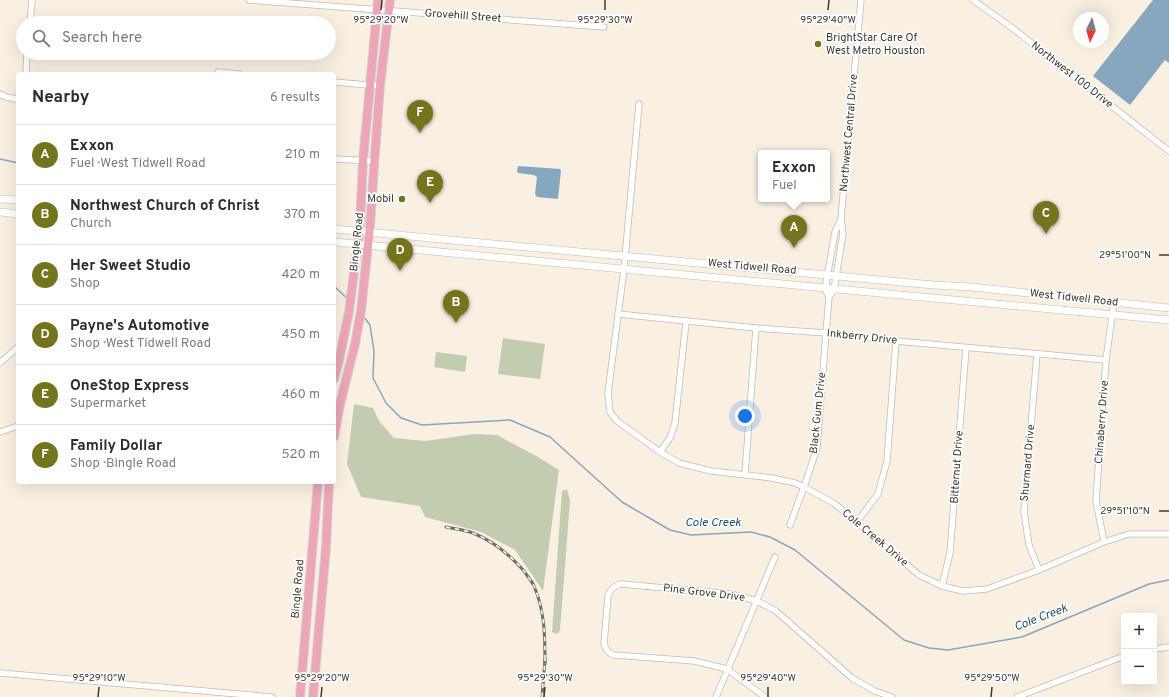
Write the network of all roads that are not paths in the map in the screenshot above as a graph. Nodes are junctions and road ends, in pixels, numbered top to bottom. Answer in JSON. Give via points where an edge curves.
{"nodes":[{"id":1,"x":32,"y":0,"type":"edge"},
{"id":2,"x":249,"y":0,"type":"edge"},
{"id":3,"x":378,"y":0,"type":"edge"},
{"id":4,"x":390,"y":0,"type":"edge"},
{"id":5,"x":861,"y":0,"type":"edge"},
{"id":6,"x":973,"y":0,"type":"edge"},
{"id":7,"x":377,"y":10,"type":"junction"},
{"id":8,"x":389,"y":11,"type":"junction"},
{"id":9,"x":31,"y":16,"type":"edge"},
{"id":10,"x":604,"y":27,"type":"dead end"},
{"id":11,"x":27,"y":60,"type":"edge"},
{"id":12,"x":26,"y":72,"type":"edge"},
{"id":13,"x":336,"y":82,"type":"edge"},
{"id":14,"x":369,"y":85,"type":"junction"},
{"id":15,"x":380,"y":86,"type":"junction"},
{"id":16,"x":0,"y":94,"type":"edge"},
{"id":17,"x":16,"y":98,"type":"edge"},
{"id":18,"x":639,"y":104,"type":"dead end"},
{"id":19,"x":1169,"y":151,"type":"edge"},
{"id":20,"x":336,"y":159,"type":"edge"},
{"id":21,"x":363,"y":160,"type":"junction"},
{"id":22,"x":374,"y":161,"type":"junction"},
{"id":23,"x":0,"y":199,"type":"edge"},
{"id":24,"x":16,"y":200,"type":"edge"},
{"id":25,"x":0,"y":212,"type":"edge"},
{"id":26,"x":16,"y":214,"type":"edge"},
{"id":27,"x":841,"y":218,"type":"junction"},
{"id":28,"x":336,"y":229,"type":"edge"},
{"id":29,"x":359,"y":232,"type":"junction"},
{"id":30,"x":369,"y":232,"type":"junction"},
{"id":31,"x":463,"y":241,"type":"junction"},
{"id":32,"x":336,"y":242,"type":"edge"},
{"id":33,"x":358,"y":245,"type":"junction"},
{"id":34,"x":368,"y":245,"type":"junction"},
{"id":35,"x":531,"y":247,"type":"junction"},
{"id":36,"x":463,"y":254,"type":"junction"},
{"id":37,"x":625,"y":256,"type":"junction"},
{"id":38,"x":530,"y":260,"type":"junction"},
{"id":39,"x":624,"y":269,"type":"junction"},
{"id":40,"x":827,"y":274,"type":"junction"},
{"id":41,"x":837,"y":275,"type":"junction"},
{"id":42,"x":972,"y":287,"type":"junction"},
{"id":43,"x":825,"y":289,"type":"junction"},
{"id":44,"x":834,"y":289,"type":"junction"},
{"id":45,"x":830,"y":297,"type":"junction"},
{"id":46,"x":972,"y":301,"type":"junction"},
{"id":47,"x":1114,"y":302,"type":"junction"},
{"id":48,"x":1169,"y":308,"type":"edge"},
{"id":49,"x":618,"y":314,"type":"junction"},
{"id":50,"x":1112,"y":315,"type":"junction"},
{"id":51,"x":1169,"y":320,"type":"edge"},
{"id":52,"x":686,"y":322,"type":"junction"},
{"id":53,"x":756,"y":328,"type":"junction"},
{"id":54,"x":826,"y":333,"type":"junction"},
{"id":55,"x":896,"y":341,"type":"junction"},
{"id":56,"x":966,"y":348,"type":"junction"},
{"id":57,"x":16,"y":349,"type":"edge"},
{"id":58,"x":1037,"y":354,"type":"junction"},
{"id":59,"x":1106,"y":360,"type":"junction"},
{"id":60,"x":339,"y":361,"type":"junction"},
{"id":61,"x":0,"y":363,"type":"edge"},
{"id":62,"x":350,"y":364,"type":"junction"},
{"id":63,"x":336,"y":372,"type":"edge"},
{"id":64,"x":336,"y":426,"type":"edge"},
{"id":65,"x":16,"y":427,"type":"edge"},
{"id":66,"x":0,"y":432,"type":"edge"},
{"id":67,"x":660,"y":452,"type":"junction"},
{"id":68,"x":745,"y":474,"type":"junction"},
{"id":69,"x":318,"y":484,"type":"edge"},
{"id":70,"x":329,"y":484,"type":"edge"},
{"id":71,"x":804,"y":487,"type":"junction"},
{"id":72,"x":858,"y":522,"type":"junction"},
{"id":73,"x":790,"y":524,"type":"dead end"},
{"id":74,"x":1169,"y":534,"type":"edge"},
{"id":75,"x":1104,"y":542,"type":"junction"},
{"id":76,"x":775,"y":557,"type":"dead end"},
{"id":77,"x":1039,"y":570,"type":"junction"},
{"id":78,"x":309,"y":586,"type":"junction"},
{"id":79,"x":322,"y":586,"type":"junction"},
{"id":80,"x":942,"y":586,"type":"junction"},
{"id":81,"x":757,"y":601,"type":"junction"},
{"id":82,"x":1169,"y":647,"type":"edge"},
{"id":83,"x":1157,"y":649,"type":"edge"},
{"id":84,"x":1121,"y":657,"type":"edge"},
{"id":85,"x":727,"y":669,"type":"junction"},
{"id":86,"x":0,"y":673,"type":"edge"},
{"id":87,"x":272,"y":697,"type":"edge"},
{"id":88,"x":300,"y":697,"type":"edge"},
{"id":89,"x":313,"y":697,"type":"edge"},
{"id":90,"x":716,"y":697,"type":"edge"},
{"id":91,"x":765,"y":697,"type":"edge"},
{"id":92,"x":892,"y":697,"type":"edge"},
{"id":93,"x":1016,"y":697,"type":"edge"}],
"edges":[{"from":1,"to":9,"type":"street"},
{"from":2,"to":7,"type":"street","name":"Grovehill Street"},
{"from":3,"to":7,"type":"main road","name":"Bingle Road"},
{"from":4,"to":8,"type":"main road","name":"Bingle Road"},
{"from":5,"to":27,"type":"street","name":"Northwest Central Drive"},
{"from":6,"to":19,"type":"street","name":"Northwest 100 Drive"},
{"from":7,"to":8,"type":"street","name":"Grovehill Street"},
{"from":7,"to":14,"type":"main road","name":"Bingle Road"},
{"from":8,"to":10,"type":"street","name":"Grovehill Street"},
{"from":8,"to":15,"type":"main road","name":"Bingle Road"},
{"from":11,"to":12,"type":"street"},
{"from":13,"to":14,"type":"street"},
{"from":14,"to":15,"type":"street"},
{"from":14,"to":21,"type":"main road","name":"Bingle Road"},
{"from":15,"to":22,"type":"main road","name":"Bingle Road"},
{"from":16,"to":17,"type":"street","via":[[6,98]]},
{"from":18,"to":37,"type":"street","name":"Cole Creek Drive"},
{"from":20,"to":21,"type":"street"},
{"from":21,"to":22,"type":"street"},
{"from":21,"to":29,"type":"main road","name":"Bingle Road"},
{"from":22,"to":30,"type":"main road","name":"Bingle Road"},
{"from":23,"to":24,"type":"main road"},
{"from":25,"to":26,"type":"main road"},
{"from":27,"to":40,"type":"street","name":"Northwest Central Drive","via":[[835,232]]},
{"from":27,"to":41,"type":"street","name":"Northwest Central Drive","via":[[843,234]]},
{"from":28,"to":29,"type":"main road","name":"West Tidwell Road"},
{"from":29,"to":30,"type":"main road","name":"West Tidwell Road"},
{"from":29,"to":33,"type":"main road","name":"Bingle Road"},
{"from":30,"to":31,"type":"main road","name":"West Tidwell Road"},
{"from":30,"to":34,"type":"main road","name":"Bingle Road"},
{"from":31,"to":35,"type":"main road","name":"West Tidwell Road"},
{"from":31,"to":36,"type":"main road"},
{"from":32,"to":33,"type":"main road","name":"West Tidwell Road"},
{"from":33,"to":34,"type":"main road","name":"West Tidwell Road"},
{"from":33,"to":60,"type":"main road","name":"Bingle Road"},
{"from":34,"to":36,"type":"main road","name":"West Tidwell Road"},
{"from":34,"to":62,"type":"main road","name":"Bingle Road","via":[[363,298]]},
{"from":35,"to":37,"type":"main road","name":"West Tidwell Road"},
{"from":35,"to":38,"type":"main road"},
{"from":36,"to":38,"type":"main road","name":"West Tidwell Road"},
{"from":37,"to":39,"type":"street","name":"Cole Creek Drive"},
{"from":37,"to":40,"type":"main road","name":"West Tidwell Road"},
{"from":38,"to":39,"type":"main road","name":"West Tidwell Road"},
{"from":39,"to":43,"type":"main road","name":"West Tidwell Road"},
{"from":39,"to":49,"type":"street","name":"Cole Creek Drive"},
{"from":40,"to":41,"type":"main road","name":"West Tidwell Road"},
{"from":40,"to":43,"type":"street","name":"Northwest Central Drive"},
{"from":41,"to":42,"type":"main road","name":"West Tidwell Road"},
{"from":41,"to":44,"type":"street","name":"Northwest Central Drive"},
{"from":42,"to":46,"type":"main road"},
{"from":42,"to":47,"type":"main road","name":"West Tidwell Road"},
{"from":43,"to":44,"type":"main road","name":"West Tidwell Road"},
{"from":43,"to":45,"type":"street"},
{"from":44,"to":45,"type":"street","name":"Black Gum Drive"},
{"from":44,"to":46,"type":"main road","name":"West Tidwell Road"},
{"from":45,"to":54,"type":"street","name":"Black Gum Drive"},
{"from":46,"to":50,"type":"main road","name":"West Tidwell Road"},
{"from":47,"to":48,"type":"main road","name":"West Tidwell Road"},
{"from":47,"to":50,"type":"street","name":"Chinaberry Drive"},
{"from":49,"to":52,"type":"street","name":"Inkberry Drive"},
{"from":49,"to":67,"type":"street","name":"Cole Creek Drive","via":[[608,393],[610,412],[618,421]]},
{"from":50,"to":51,"type":"main road","name":"West Tidwell Road"},
{"from":50,"to":59,"type":"street","name":"Chinaberry Drive"},
{"from":52,"to":53,"type":"street","name":"Inkberry Drive"},
{"from":52,"to":67,"type":"street","via":[[675,422],[670,438]]},
{"from":53,"to":54,"type":"street","name":"Inkberry Drive"},
{"from":53,"to":68,"type":"street"},
{"from":54,"to":55,"type":"street","name":"Inkberry Drive"},
{"from":54,"to":71,"type":"street","name":"Black Gum Drive","via":[[816,448]]},
{"from":55,"to":56,"type":"street","name":"Inkberry Drive"},
{"from":55,"to":72,"type":"street","via":[[887,461],[878,494]]},
{"from":56,"to":58,"type":"street","name":"Inkberry Drive"},
{"from":56,"to":80,"type":"street","name":"Bitternut Drive","via":[[950,553]]},
{"from":57,"to":61,"type":"street"},
{"from":58,"to":59,"type":"street","name":"Inkberry Drive"},
{"from":58,"to":77,"type":"street","name":"Shurmard Drive","via":[[1024,511],[1030,545]]},
{"from":59,"to":75,"type":"street","name":"Chinaberry Drive","via":[[1096,501]]},
{"from":60,"to":62,"type":"main road"},
{"from":60,"to":63,"type":"main road","name":"Bingle Road"},
{"from":62,"to":64,"type":"main road","name":"Bingle Road"},
{"from":65,"to":66,"type":"street"},
{"from":67,"to":68,"type":"street","name":"Cole Creek Drive","via":[[679,463],[711,471]]},
{"from":68,"to":71,"type":"street","name":"Cole Creek Drive"},
{"from":69,"to":78,"type":"main road","name":"Bingle Road"},
{"from":70,"to":79,"type":"main road"},
{"from":71,"to":72,"type":"street","name":"Cole Creek Drive","via":[[835,504]]},
{"from":71,"to":73,"type":"street","name":"Black Gum Drive"},
{"from":72,"to":80,"type":"street","name":"Cole Creek Drive","via":[[919,575]]},
{"from":74,"to":75,"type":"street","name":"Cole Creek Drive","via":[[1129,534]]},
{"from":75,"to":77,"type":"street","name":"Cole Creek Drive"},
{"from":76,"to":81,"type":"street"},
{"from":77,"to":80,"type":"street","name":"Cole Creek Drive","via":[[986,589],[963,591]]},
{"from":78,"to":79,"type":"main road"},
{"from":78,"to":88,"type":"main road","name":"Bingle Road"},
{"from":79,"to":89,"type":"main road"},
{"from":81,"to":85,"type":"street"},
{"from":81,"to":85,"type":"street","name":"Pine Grove Drive","via":[[731,594],[621,584],[609,590],[604,644],[609,653],[694,661]]},
{"from":81,"to":92,"type":"street","name":"Pine Grove Drive","via":[[776,610],[852,678]]},
{"from":82,"to":83,"type":"street"},
{"from":84,"to":93,"type":"street"},
{"from":85,"to":90,"type":"street"},
{"from":85,"to":91,"type":"street"},
{"from":86,"to":87,"type":"street"}]}
